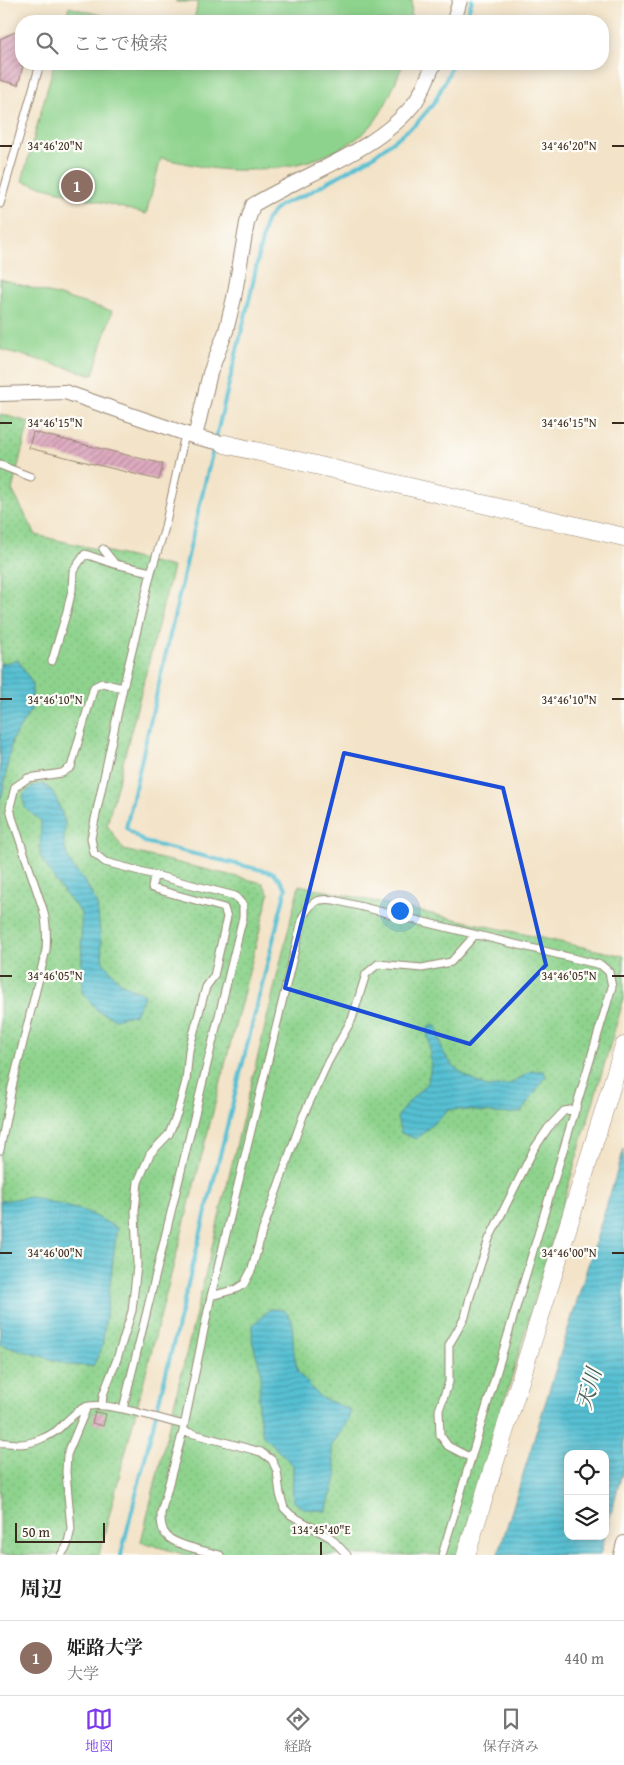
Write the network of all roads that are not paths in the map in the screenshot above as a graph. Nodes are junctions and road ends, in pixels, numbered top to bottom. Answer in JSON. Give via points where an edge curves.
{"nodes":[{"id":1,"x":460,"y":0,"type":"edge"},
{"id":2,"x":456,"y":15,"type":"edge"},
{"id":3,"x":38,"y":70,"type":"edge"},
{"id":4,"x":431,"y":70,"type":"edge"},
{"id":5,"x":0,"y":204,"type":"edge"},
{"id":6,"x":0,"y":394,"type":"edge"},
{"id":7,"x":190,"y":436,"type":"junction"},
{"id":8,"x":225,"y":444,"type":"joint"},
{"id":9,"x":0,"y":465,"type":"edge"},
{"id":10,"x":31,"y":477,"type":"dead end"},
{"id":11,"x":624,"y":537,"type":"edge"},
{"id":12,"x":103,"y":549,"type":"dead end"},
{"id":13,"x":114,"y":564,"type":"junction"},
{"id":14,"x":151,"y":572,"type":"junction"},
{"id":15,"x":52,"y":661,"type":"dead end"},
{"id":16,"x":123,"y":688,"type":"junction"},
{"id":17,"x":154,"y":875,"type":"junction"},
{"id":18,"x":476,"y":935,"type":"junction"},
{"id":19,"x":624,"y":1046,"type":"edge"},
{"id":20,"x":576,"y":1110,"type":"junction"},
{"id":21,"x":0,"y":1150,"type":"edge"},
{"id":22,"x":211,"y":1296,"type":"junction"},
{"id":23,"x":88,"y":1406,"type":"junction"},
{"id":24,"x":102,"y":1406,"type":"junction"},
{"id":25,"x":123,"y":1410,"type":"junction"},
{"id":26,"x":184,"y":1428,"type":"junction"},
{"id":27,"x":0,"y":1443,"type":"edge"},
{"id":28,"x":471,"y":1458,"type":"junction"},
{"id":29,"x":624,"y":1543,"type":"edge"},
{"id":30,"x":61,"y":1555,"type":"edge"},
{"id":31,"x":220,"y":1555,"type":"edge"},
{"id":32,"x":347,"y":1555,"type":"edge"},
{"id":33,"x":442,"y":1555,"type":"edge"},
{"id":34,"x":466,"y":1555,"type":"edge"},
{"id":35,"x":621,"y":1555,"type":"edge"}],
"edges":[{"from":1,"to":2,"type":"street"},
{"from":3,"to":5,"type":"lane"},
{"from":4,"to":7,"type":"street","via":[[416,100],[401,119],[364,146],[253,205],[226,331]]},
{"from":6,"to":7,"type":"street","via":[[64,392]]},
{"from":7,"to":8,"type":"street"},
{"from":7,"to":14,"type":"lane"},
{"from":8,"to":11,"type":"street"},
{"from":9,"to":10,"type":"lane"},
{"from":12,"to":13,"type":"lane"},
{"from":13,"to":14,"type":"lane"},
{"from":13,"to":15,"type":"lane","via":[[85,554],[73,571],[67,612]]},
{"from":14,"to":16,"type":"lane"},
{"from":16,"to":17,"type":"lane","via":[[91,838],[94,853],[105,862]]},
{"from":16,"to":21,"type":"lane","via":[[102,683],[94,687],[71,767],[62,773],[28,778],[15,787],[10,808],[44,910],[46,950],[12,1086]]},
{"from":17,"to":24,"type":"lane","via":[[152,888],[224,908],[227,917],[214,976],[206,987],[189,1050],[186,1081],[178,1111],[169,1134],[150,1154],[138,1182],[135,1211],[137,1265],[132,1311],[102,1395]]},
{"from":17,"to":25,"type":"lane","via":[[236,896],[243,906],[243,917]]},
{"from":18,"to":20,"type":"lane","via":[[601,965],[609,972],[612,987]]},
{"from":18,"to":22,"type":"lane","via":[[450,962],[422,968],[378,964],[366,974],[352,1019],[303,1116],[252,1269],[244,1284]]},
{"from":18,"to":22,"type":"lane","via":[[334,900],[322,899],[312,903],[302,916]]},
{"from":19,"to":34,"type":"street"},
{"from":20,"to":28,"type":"lane"},
{"from":20,"to":28,"type":"lane","via":[[564,1111],[534,1150],[489,1239],[465,1317],[449,1345],[448,1382],[440,1410],[440,1434],[448,1446]]},
{"from":22,"to":26,"type":"lane"},
{"from":23,"to":24,"type":"lane"},
{"from":23,"to":27,"type":"lane","via":[[39,1440],[20,1444]]},
{"from":23,"to":30,"type":"lane","via":[[67,1455],[72,1529]]},
{"from":24,"to":25,"type":"lane"},
{"from":25,"to":26,"type":"lane"},
{"from":26,"to":31,"type":"lane","via":[[161,1513],[161,1524],[166,1536],[175,1542]]},
{"from":26,"to":32,"type":"lane","via":[[261,1452],[272,1460],[284,1508],[330,1538]]},
{"from":28,"to":33,"type":"lane"},
{"from":29,"to":35,"type":"street"}]}
